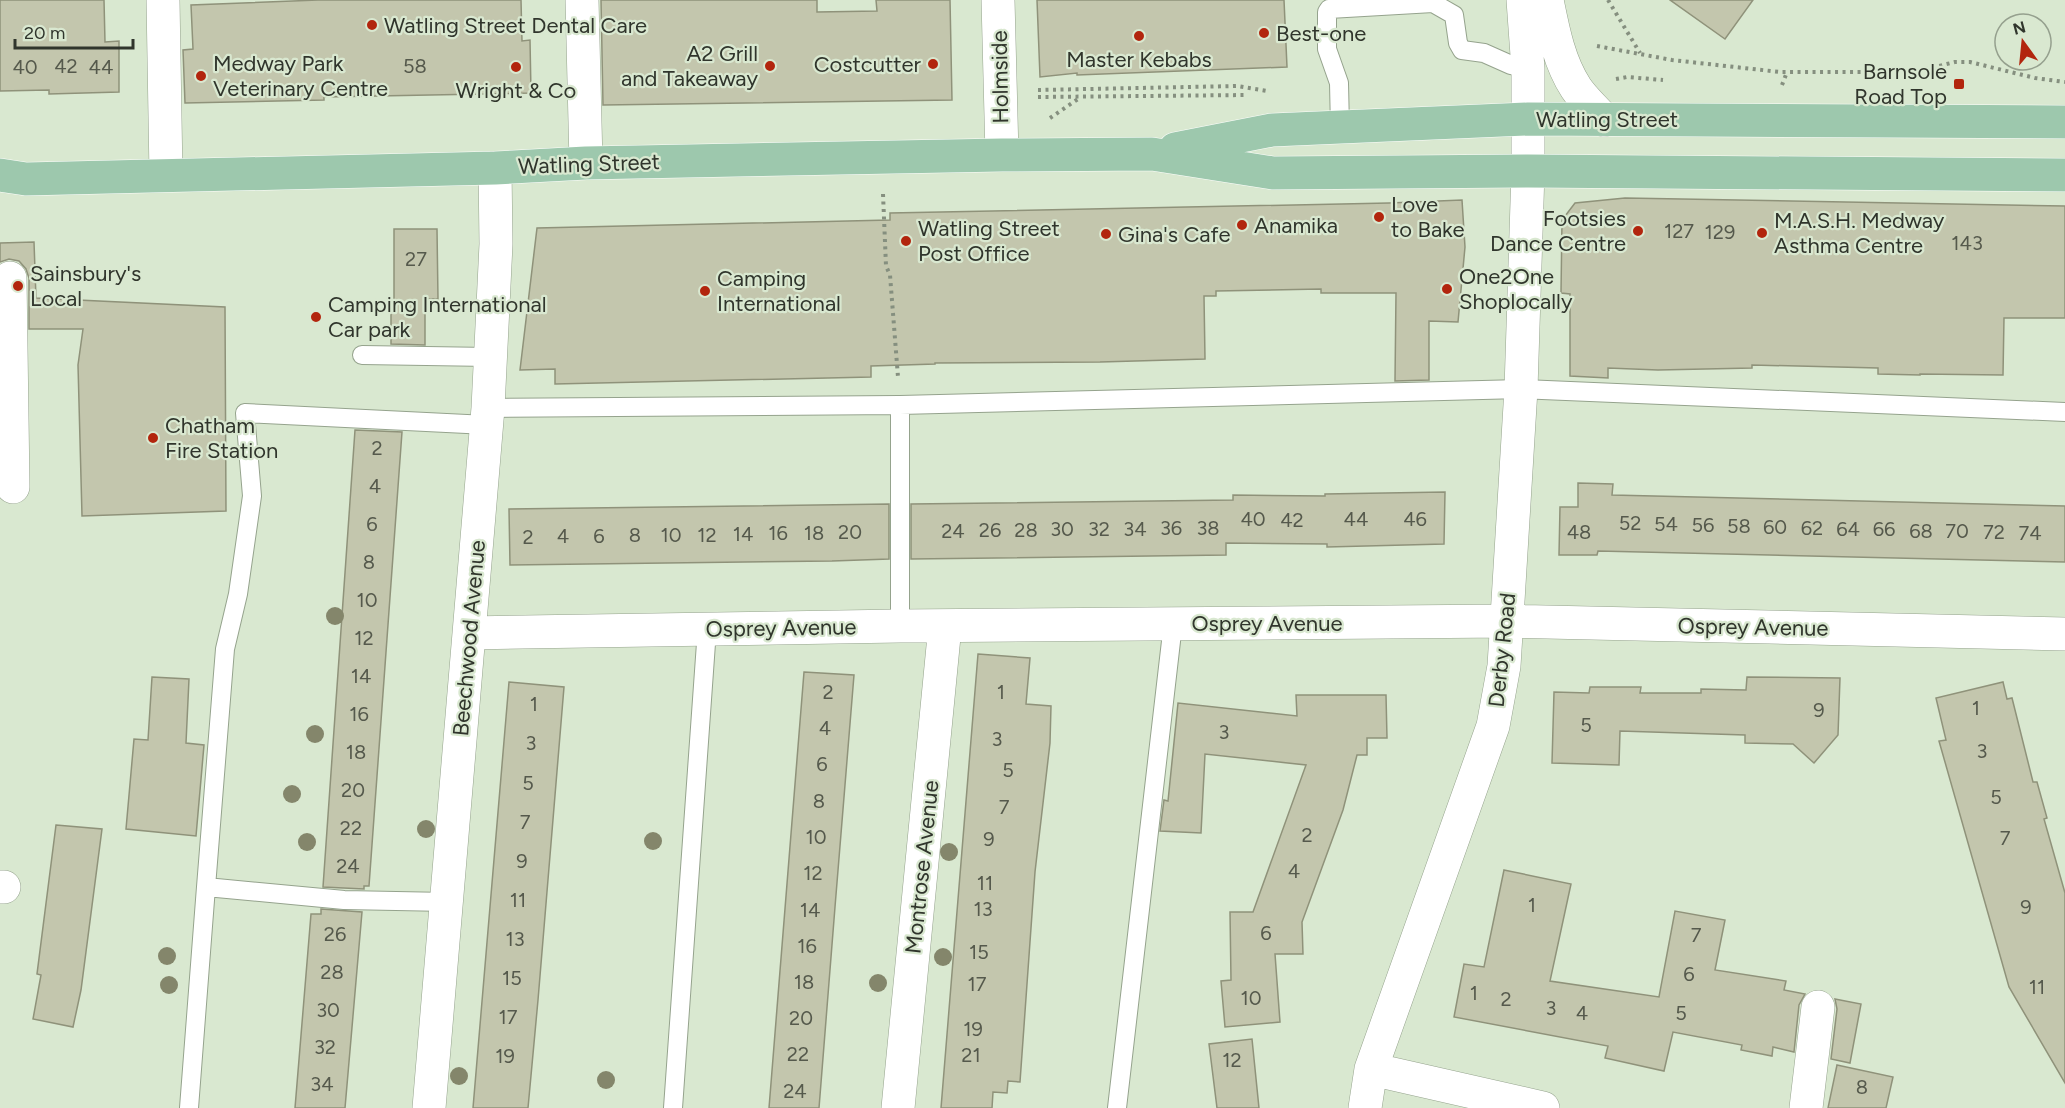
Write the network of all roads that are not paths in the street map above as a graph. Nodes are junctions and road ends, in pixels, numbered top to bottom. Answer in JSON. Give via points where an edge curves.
{"nodes":[{"id":1,"x":163,"y":0,"type":"edge"},
{"id":2,"x":582,"y":0,"type":"edge"},
{"id":3,"x":998,"y":0,"type":"edge"},
{"id":4,"x":1523,"y":0,"type":"edge"},
{"id":5,"x":1547,"y":0,"type":"edge"},
{"id":6,"x":1528,"y":69,"type":"junction"},
{"id":7,"x":1528,"y":119,"type":"junction"},
{"id":8,"x":1604,"y":120,"type":"junction"},
{"id":9,"x":2065,"y":122,"type":"edge"},
{"id":10,"x":1340,"y":128,"type":"junction"},
{"id":11,"x":1152,"y":154,"type":"junction"},
{"id":12,"x":1002,"y":155,"type":"junction"},
{"id":13,"x":586,"y":163,"type":"junction"},
{"id":14,"x":495,"y":168,"type":"junction"},
{"id":15,"x":1528,"y":171,"type":"junction"},
{"id":16,"x":166,"y":175,"type":"junction"},
{"id":17,"x":2065,"y":175,"type":"edge"},
{"id":18,"x":9,"y":181,"type":"edge"},
{"id":19,"x":10,"y":278,"type":"dead end"},
{"id":20,"x":362,"y":355,"type":"dead end"},
{"id":21,"x":490,"y":357,"type":"junction"},
{"id":22,"x":1521,"y":388,"type":"junction"},
{"id":23,"x":6,"y":393,"type":"edge"},
{"id":24,"x":900,"y":405,"type":"junction"},
{"id":25,"x":2065,"y":412,"type":"edge"},
{"id":26,"x":487,"y":416,"type":"junction"},
{"id":27,"x":13,"y":487,"type":"dead end"},
{"id":28,"x":1507,"y":621,"type":"junction"},
{"id":29,"x":1173,"y":624,"type":"junction"},
{"id":30,"x":900,"y":626,"type":"junction"},
{"id":31,"x":945,"y":626,"type":"junction"},
{"id":32,"x":707,"y":629,"type":"junction"},
{"id":33,"x":469,"y":633,"type":"junction"},
{"id":34,"x":2065,"y":634,"type":"edge"},
{"id":35,"x":206,"y":886,"type":"junction"},
{"id":36,"x":448,"y":902,"type":"junction"},
{"id":37,"x":1818,"y":1007,"type":"dead end"},
{"id":38,"x":1371,"y":1069,"type":"junction"},
{"id":39,"x":189,"y":1108,"type":"edge"},
{"id":40,"x":429,"y":1108,"type":"edge"},
{"id":41,"x":673,"y":1108,"type":"edge"},
{"id":42,"x":898,"y":1108,"type":"edge"},
{"id":43,"x":1117,"y":1108,"type":"edge"},
{"id":44,"x":1365,"y":1108,"type":"edge"},
{"id":45,"x":1543,"y":1108,"type":"edge"},
{"id":46,"x":1806,"y":1108,"type":"edge"}],
"edges":[{"from":1,"to":16,"type":"street"},
{"from":2,"to":13,"type":"street"},
{"from":3,"to":12,"type":"street","name":"Holmside"},
{"from":4,"to":6,"type":"street","name":"Derby Road"},
{"from":5,"to":8,"type":"street","via":[[1570,79]]},
{"from":6,"to":7,"type":"street","name":"Derby Road"},
{"from":6,"to":10,"type":"lane","via":[[1484,53],[1462,50],[1454,15],[1435,4],[1329,9],[1327,49],[1339,77]]},
{"from":7,"to":8,"type":"main road","name":"Watling Street"},
{"from":7,"to":10,"type":"main road","name":"Watling Street"},
{"from":7,"to":15,"type":"street","name":"Derby Road"},
{"from":8,"to":9,"type":"main road","name":"Watling Street"},
{"from":10,"to":11,"type":"main road","name":"Watling Street","via":[[1272,130]]},
{"from":11,"to":12,"type":"main road","name":"Watling Street"},
{"from":11,"to":15,"type":"main road","name":"Watling Street","via":[[1273,173]]},
{"from":12,"to":13,"type":"main road","name":"Watling Street"},
{"from":13,"to":14,"type":"main road","name":"Watling Street"},
{"from":14,"to":16,"type":"main road","name":"Watling Street"},
{"from":14,"to":21,"type":"street","name":"Beechwood Avenue","via":[[496,244]]},
{"from":15,"to":17,"type":"main road","name":"Watling Street"},
{"from":15,"to":22,"type":"street","name":"Derby Road"},
{"from":16,"to":18,"type":"main road","name":"Watling Street"},
{"from":19,"to":23,"type":"street"},
{"from":20,"to":21,"type":"lane"},
{"from":21,"to":26,"type":"street","name":"Beechwood Avenue"},
{"from":22,"to":24,"type":"lane"},
{"from":22,"to":25,"type":"lane"},
{"from":22,"to":28,"type":"street","name":"Derby Road"},
{"from":23,"to":27,"type":"street"},
{"from":24,"to":26,"type":"lane"},
{"from":24,"to":30,"type":"lane"},
{"from":26,"to":33,"type":"street","name":"Beechwood Avenue"},
{"from":26,"to":35,"type":"lane","via":[[245,413],[252,496],[238,594],[225,649]]},
{"from":28,"to":29,"type":"street","name":"Osprey Avenue"},
{"from":28,"to":34,"type":"street","name":"Osprey Avenue"},
{"from":28,"to":38,"type":"street","name":"Derby Road","via":[[1493,726]]},
{"from":29,"to":31,"type":"street","name":"Osprey Avenue"},
{"from":29,"to":43,"type":"lane"},
{"from":30,"to":31,"type":"street","name":"Osprey Avenue"},
{"from":30,"to":32,"type":"street","name":"Osprey Avenue"},
{"from":31,"to":42,"type":"street","name":"Montrose Avenue"},
{"from":32,"to":33,"type":"street","name":"Osprey Avenue"},
{"from":32,"to":41,"type":"lane"},
{"from":33,"to":36,"type":"street","name":"Beechwood Avenue"},
{"from":35,"to":36,"type":"lane","via":[[344,900]]},
{"from":35,"to":39,"type":"lane"},
{"from":36,"to":40,"type":"street","name":"Beechwood Avenue"},
{"from":37,"to":46,"type":"street"},
{"from":38,"to":44,"type":"street","name":"Derby Road"},
{"from":38,"to":45,"type":"street"}]}
